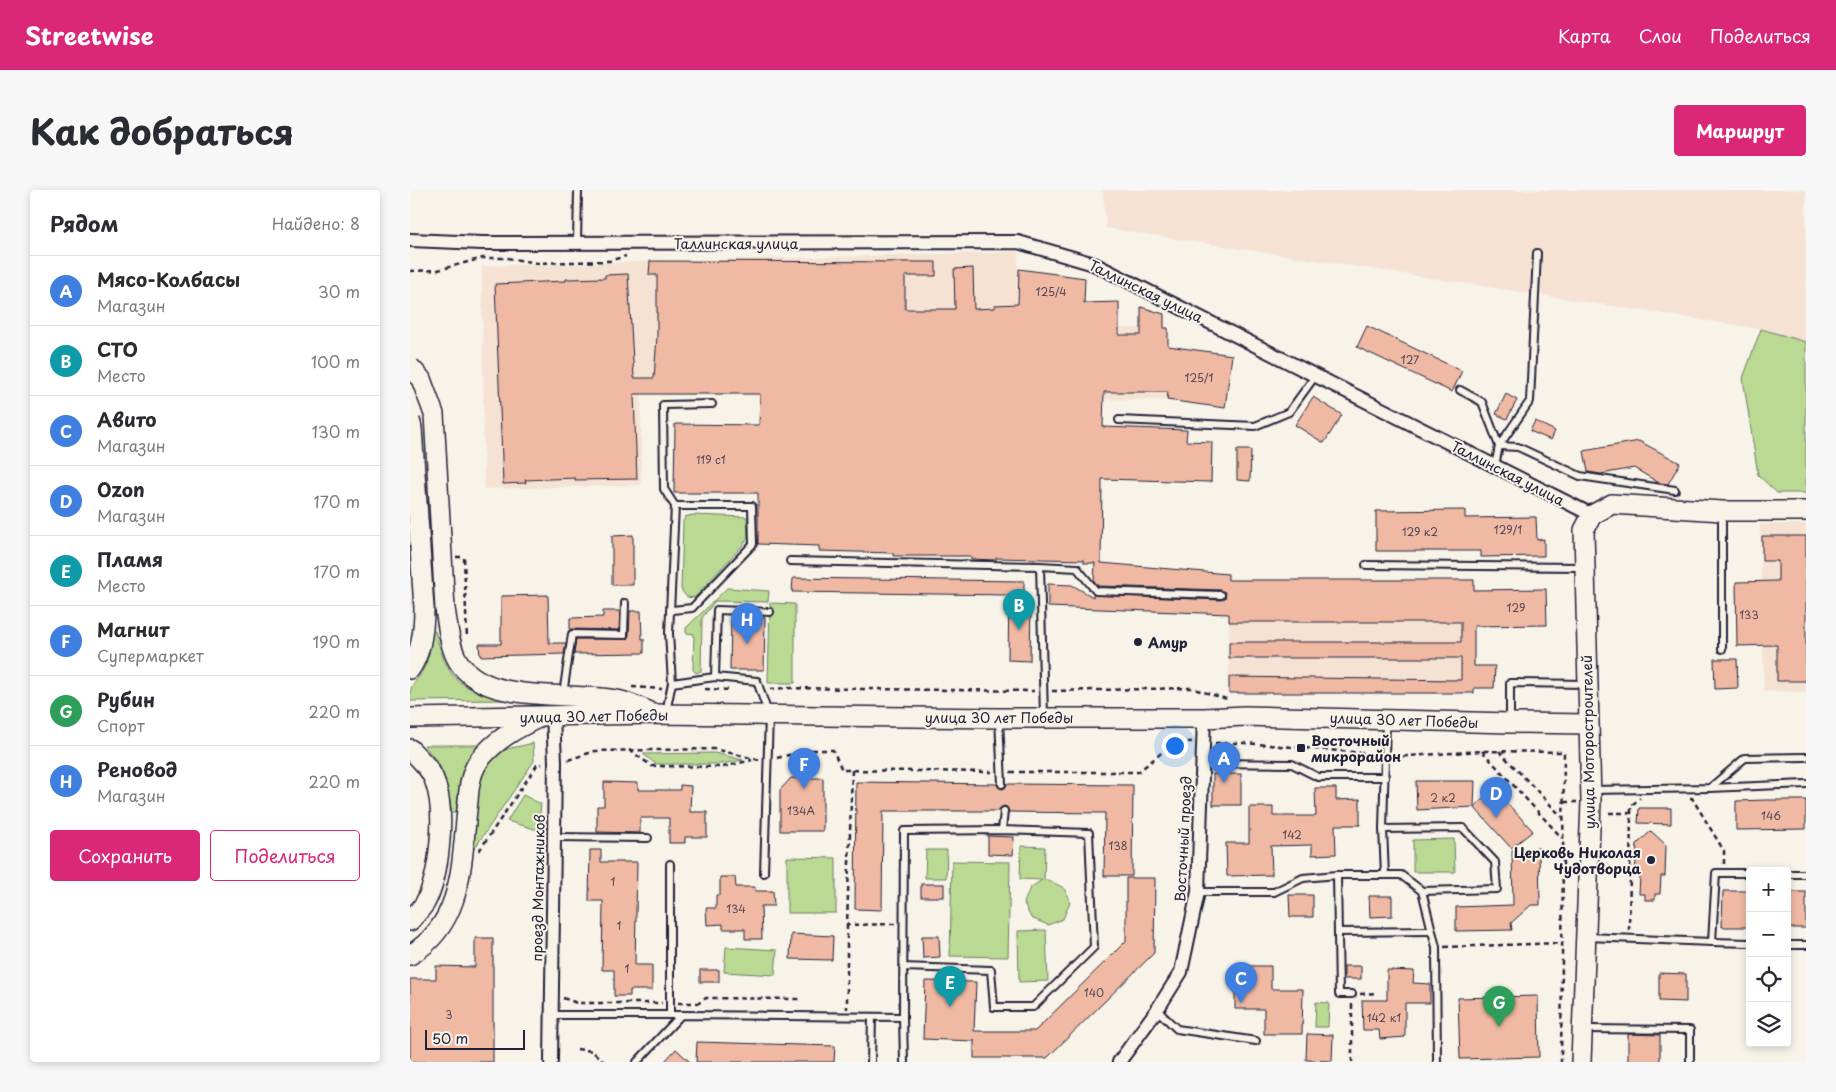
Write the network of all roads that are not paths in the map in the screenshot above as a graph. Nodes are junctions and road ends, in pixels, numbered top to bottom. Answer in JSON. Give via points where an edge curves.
{"nodes":[{"id":1,"x":578,"y":190,"type":"edge"},
{"id":2,"x":410,"y":240,"type":"edge"},
{"id":3,"x":577,"y":243,"type":"junction"},
{"id":4,"x":1537,"y":253,"type":"dead end"},
{"id":5,"x":410,"y":367,"type":"edge"},
{"id":6,"x":1316,"y":375,"type":"junction"},
{"id":7,"x":1460,"y":390,"type":"dead end"},
{"id":8,"x":712,"y":404,"type":"dead end"},
{"id":9,"x":410,"y":420,"type":"edge"},
{"id":10,"x":1119,"y":420,"type":"dead end"},
{"id":11,"x":1499,"y":446,"type":"junction"},
{"id":12,"x":1495,"y":466,"type":"junction"},
{"id":13,"x":1675,"y":490,"type":"dead end"},
{"id":14,"x":675,"y":506,"type":"junction"},
{"id":15,"x":1722,"y":511,"type":"junction"},
{"id":16,"x":1806,"y":511,"type":"edge"},
{"id":17,"x":1592,"y":515,"type":"junction"},
{"id":18,"x":790,"y":561,"type":"dead end"},
{"id":19,"x":1366,"y":565,"type":"dead end"},
{"id":20,"x":1040,"y":566,"type":"junction"},
{"id":21,"x":1585,"y":567,"type":"junction"},
{"id":22,"x":1221,"y":595,"type":"dead end"},
{"id":23,"x":625,"y":603,"type":"dead end"},
{"id":24,"x":672,"y":610,"type":"junction"},
{"id":25,"x":770,"y":612,"type":"dead end"},
{"id":26,"x":1722,"y":649,"type":"dead end"},
{"id":27,"x":410,"y":670,"type":"edge"},
{"id":28,"x":715,"y":676,"type":"junction"},
{"id":29,"x":1588,"y":684,"type":"junction"},
{"id":30,"x":672,"y":686,"type":"junction"},
{"id":31,"x":563,"y":695,"type":"junction"},
{"id":32,"x":661,"y":714,"type":"junction"},
{"id":33,"x":547,"y":716,"type":"junction"},
{"id":34,"x":769,"y":716,"type":"junction"},
{"id":35,"x":1044,"y":717,"type":"junction"},
{"id":36,"x":410,"y":718,"type":"edge"},
{"id":37,"x":999,"y":718,"type":"junction"},
{"id":38,"x":1204,"y":718,"type":"junction"},
{"id":39,"x":1386,"y":720,"type":"junction"},
{"id":40,"x":1510,"y":723,"type":"junction"},
{"id":41,"x":1588,"y":724,"type":"junction"},
{"id":42,"x":410,"y":749,"type":"edge"},
{"id":43,"x":1806,"y":757,"type":"edge"},
{"id":44,"x":1202,"y":763,"type":"junction"},
{"id":45,"x":1385,"y":778,"type":"junction"},
{"id":46,"x":1002,"y":784,"type":"dead end"},
{"id":47,"x":1806,"y":784,"type":"edge"},
{"id":48,"x":1710,"y":788,"type":"junction"},
{"id":49,"x":1591,"y":790,"type":"junction"},
{"id":50,"x":1004,"y":811,"type":"dead end"},
{"id":51,"x":1383,"y":829,"type":"junction"},
{"id":52,"x":1002,"y":830,"type":"junction"},
{"id":53,"x":554,"y":837,"type":"junction"},
{"id":54,"x":648,"y":838,"type":"dead end"},
{"id":55,"x":670,"y":864,"type":"dead end"},
{"id":56,"x":764,"y":873,"type":"dead end"},
{"id":57,"x":1746,"y":873,"type":"edge"},
{"id":58,"x":1384,"y":874,"type":"junction"},
{"id":59,"x":1791,"y":874,"type":"edge"},
{"id":60,"x":1806,"y":874,"type":"edge"},
{"id":61,"x":1338,"y":875,"type":"junction"},
{"id":62,"x":1422,"y":891,"type":"junction"},
{"id":63,"x":1198,"y":892,"type":"junction"},
{"id":64,"x":410,"y":921,"type":"edge"},
{"id":65,"x":1431,"y":931,"type":"junction"},
{"id":66,"x":1338,"y":932,"type":"junction"},
{"id":67,"x":1586,"y":937,"type":"junction"},
{"id":68,"x":1712,"y":942,"type":"junction"},
{"id":69,"x":1746,"y":943,"type":"edge"},
{"id":70,"x":1791,"y":945,"type":"edge"},
{"id":71,"x":1806,"y":945,"type":"edge"},
{"id":72,"x":410,"y":955,"type":"edge"},
{"id":73,"x":904,"y":967,"type":"junction"},
{"id":74,"x":1352,"y":994,"type":"road end"},
{"id":75,"x":1157,"y":1010,"type":"junction"},
{"id":76,"x":552,"y":1015,"type":"junction"},
{"id":77,"x":670,"y":1015,"type":"junction"},
{"id":78,"x":681,"y":1015,"type":"junction"},
{"id":79,"x":872,"y":1017,"type":"junction"},
{"id":80,"x":904,"y":1017,"type":"junction"},
{"id":81,"x":1584,"y":1029,"type":"junction"},
{"id":82,"x":1256,"y":1041,"type":"dead end"},
{"id":83,"x":551,"y":1062,"type":"edge"},
{"id":84,"x":637,"y":1062,"type":"edge"},
{"id":85,"x":871,"y":1062,"type":"edge"},
{"id":86,"x":904,"y":1062,"type":"edge"},
{"id":87,"x":1119,"y":1062,"type":"edge"},
{"id":88,"x":1437,"y":1062,"type":"edge"},
{"id":89,"x":1581,"y":1062,"type":"edge"},
{"id":90,"x":1690,"y":1062,"type":"edge"}],
"edges":[{"from":1,"to":3,"type":"lane"},
{"from":2,"to":3,"type":"street","name":"Таллинская улица"},
{"from":3,"to":6,"type":"street","name":"Таллинская улица","via":[[1018,242],[1094,264]]},
{"from":4,"to":11,"type":"lane","via":[[1530,401]]},
{"from":5,"to":31,"type":"street","bridge":true,"via":[[420,379],[434,414],[445,609],[458,661],[484,683],[517,693]]},
{"from":6,"to":10,"type":"lane","via":[[1289,412],[1255,426]]},
{"from":6,"to":12,"type":"street","name":"Таллинская улица"},
{"from":7,"to":11,"type":"lane","via":[[1482,402]]},
{"from":8,"to":14,"type":"lane","via":[[663,405],[664,489]]},
{"from":9,"to":27,"type":"street","bridge":true,"via":[[424,608],[424,627],[416,661]]},
{"from":11,"to":12,"type":"lane"},
{"from":11,"to":13,"type":"lane","via":[[1518,447],[1580,476]]},
{"from":12,"to":17,"type":"street","name":"Таллинская улица"},
{"from":14,"to":24,"type":"lane"},
{"from":14,"to":24,"type":"lane","via":[[752,506],[753,544],[692,608]]},
{"from":15,"to":16,"type":"street"},
{"from":15,"to":17,"type":"street","via":[[1612,504]]},
{"from":15,"to":26,"type":"lane"},
{"from":17,"to":21,"type":"street","name":"улица Моторостроителей","via":[[1584,530]]},
{"from":18,"to":20,"type":"lane"},
{"from":19,"to":21,"type":"lane"},
{"from":20,"to":22,"type":"lane","via":[[1077,568],[1096,591]]},
{"from":20,"to":35,"type":"lane"},
{"from":21,"to":29,"type":"street","name":"улица Моторостроителей"},
{"from":23,"to":31,"type":"lane","via":[[624,635],[572,634]]},
{"from":24,"to":30,"type":"lane","via":[[669,633]]},
{"from":25,"to":28,"type":"lane","via":[[717,610]]},
{"from":28,"to":30,"type":"lane"},
{"from":28,"to":34,"type":"lane","via":[[757,681]]},
{"from":29,"to":40,"type":"lane","via":[[1510,683]]},
{"from":29,"to":41,"type":"street","name":"улица Моторостроителей"},
{"from":30,"to":32,"type":"lane"},
{"from":31,"to":32,"type":"street","via":[[621,701]]},
{"from":32,"to":33,"type":"street","name":"улица 30 лет Победы"},
{"from":32,"to":34,"type":"street","name":"улица 30 лет Победы"},
{"from":33,"to":36,"type":"street","name":"улица 30 лет Победы"},
{"from":33,"to":53,"type":"street","name":"проезд Монтажников","via":[[555,762]]},
{"from":33,"to":72,"type":"street","via":[[505,735],[480,759],[470,778],[462,870],[451,909],[436,933]]},
{"from":34,"to":37,"type":"street","name":"улица 30 лет Победы"},
{"from":34,"to":56,"type":"lane"},
{"from":35,"to":37,"type":"street","name":"улица 30 лет Победы"},
{"from":35,"to":38,"type":"street","name":"улица 30 лет Победы"},
{"from":37,"to":46,"type":"lane"},
{"from":38,"to":39,"type":"street","name":"улица 30 лет Победы","via":[[1254,716]]},
{"from":38,"to":44,"type":"street","name":"Восточный проезд"},
{"from":39,"to":40,"type":"street","name":"улица 30 лет Победы"},
{"from":39,"to":45,"type":"lane"},
{"from":40,"to":41,"type":"street","name":"улица 30 лет Победы"},
{"from":41,"to":49,"type":"street","name":"улица Моторостроителей"},
{"from":42,"to":64,"type":"street","via":[[435,781],[440,804],[440,845],[434,880],[424,903]]},
{"from":43,"to":48,"type":"lane","via":[[1744,758]]},
{"from":44,"to":45,"type":"lane","via":[[1292,764],[1318,777]]},
{"from":44,"to":63,"type":"street","name":"Восточный проезд"},
{"from":45,"to":51,"type":"lane"},
{"from":47,"to":48,"type":"lane"},
{"from":48,"to":49,"type":"lane"},
{"from":49,"to":67,"type":"street","name":"улица Моторостроителей"},
{"from":50,"to":52,"type":"lane"},
{"from":51,"to":58,"type":"lane"},
{"from":51,"to":62,"type":"lane","via":[[1463,828],[1495,862],[1497,889]]},
{"from":52,"to":73,"type":"lane","via":[[904,831]]},
{"from":52,"to":73,"type":"lane","via":[[1089,833],[1094,947],[1033,1006],[994,1007],[991,970]]},
{"from":53,"to":54,"type":"lane"},
{"from":53,"to":76,"type":"street","name":"проезд Монтажников"},
{"from":55,"to":77,"type":"lane"},
{"from":57,"to":68,"type":"lane","via":[[1716,873]]},
{"from":58,"to":61,"type":"lane"},
{"from":58,"to":62,"type":"lane","via":[[1401,875]]},
{"from":59,"to":60,"type":"lane"},
{"from":61,"to":63,"type":"lane","via":[[1303,878],[1274,892]]},
{"from":61,"to":66,"type":"lane"},
{"from":62,"to":65,"type":"lane"},
{"from":63,"to":75,"type":"street","name":"Восточный проезд","via":[[1181,972]]},
{"from":65,"to":66,"type":"lane"},
{"from":65,"to":88,"type":"lane","via":[[1436,947]]},
{"from":66,"to":74,"type":"lane","via":[[1339,994]]},
{"from":67,"to":68,"type":"lane"},
{"from":67,"to":81,"type":"street","name":"улица Моторостроителей"},
{"from":68,"to":69,"type":"lane"},
{"from":70,"to":71,"type":"lane"},
{"from":73,"to":80,"type":"lane"},
{"from":75,"to":82,"type":"lane","via":[[1177,1029]]},
{"from":75,"to":87,"type":"street","name":"Восточный проезд"},
{"from":76,"to":77,"type":"lane"},
{"from":76,"to":83,"type":"street","name":"проезд Монтажников"},
{"from":77,"to":78,"type":"lane"},
{"from":78,"to":79,"type":"lane"},
{"from":78,"to":84,"type":"lane"},
{"from":79,"to":80,"type":"lane"},
{"from":79,"to":85,"type":"lane"},
{"from":80,"to":86,"type":"lane"},
{"from":81,"to":89,"type":"street","name":"улица Моторостроителей"},
{"from":81,"to":90,"type":"lane","via":[[1690,1030]]}]}
